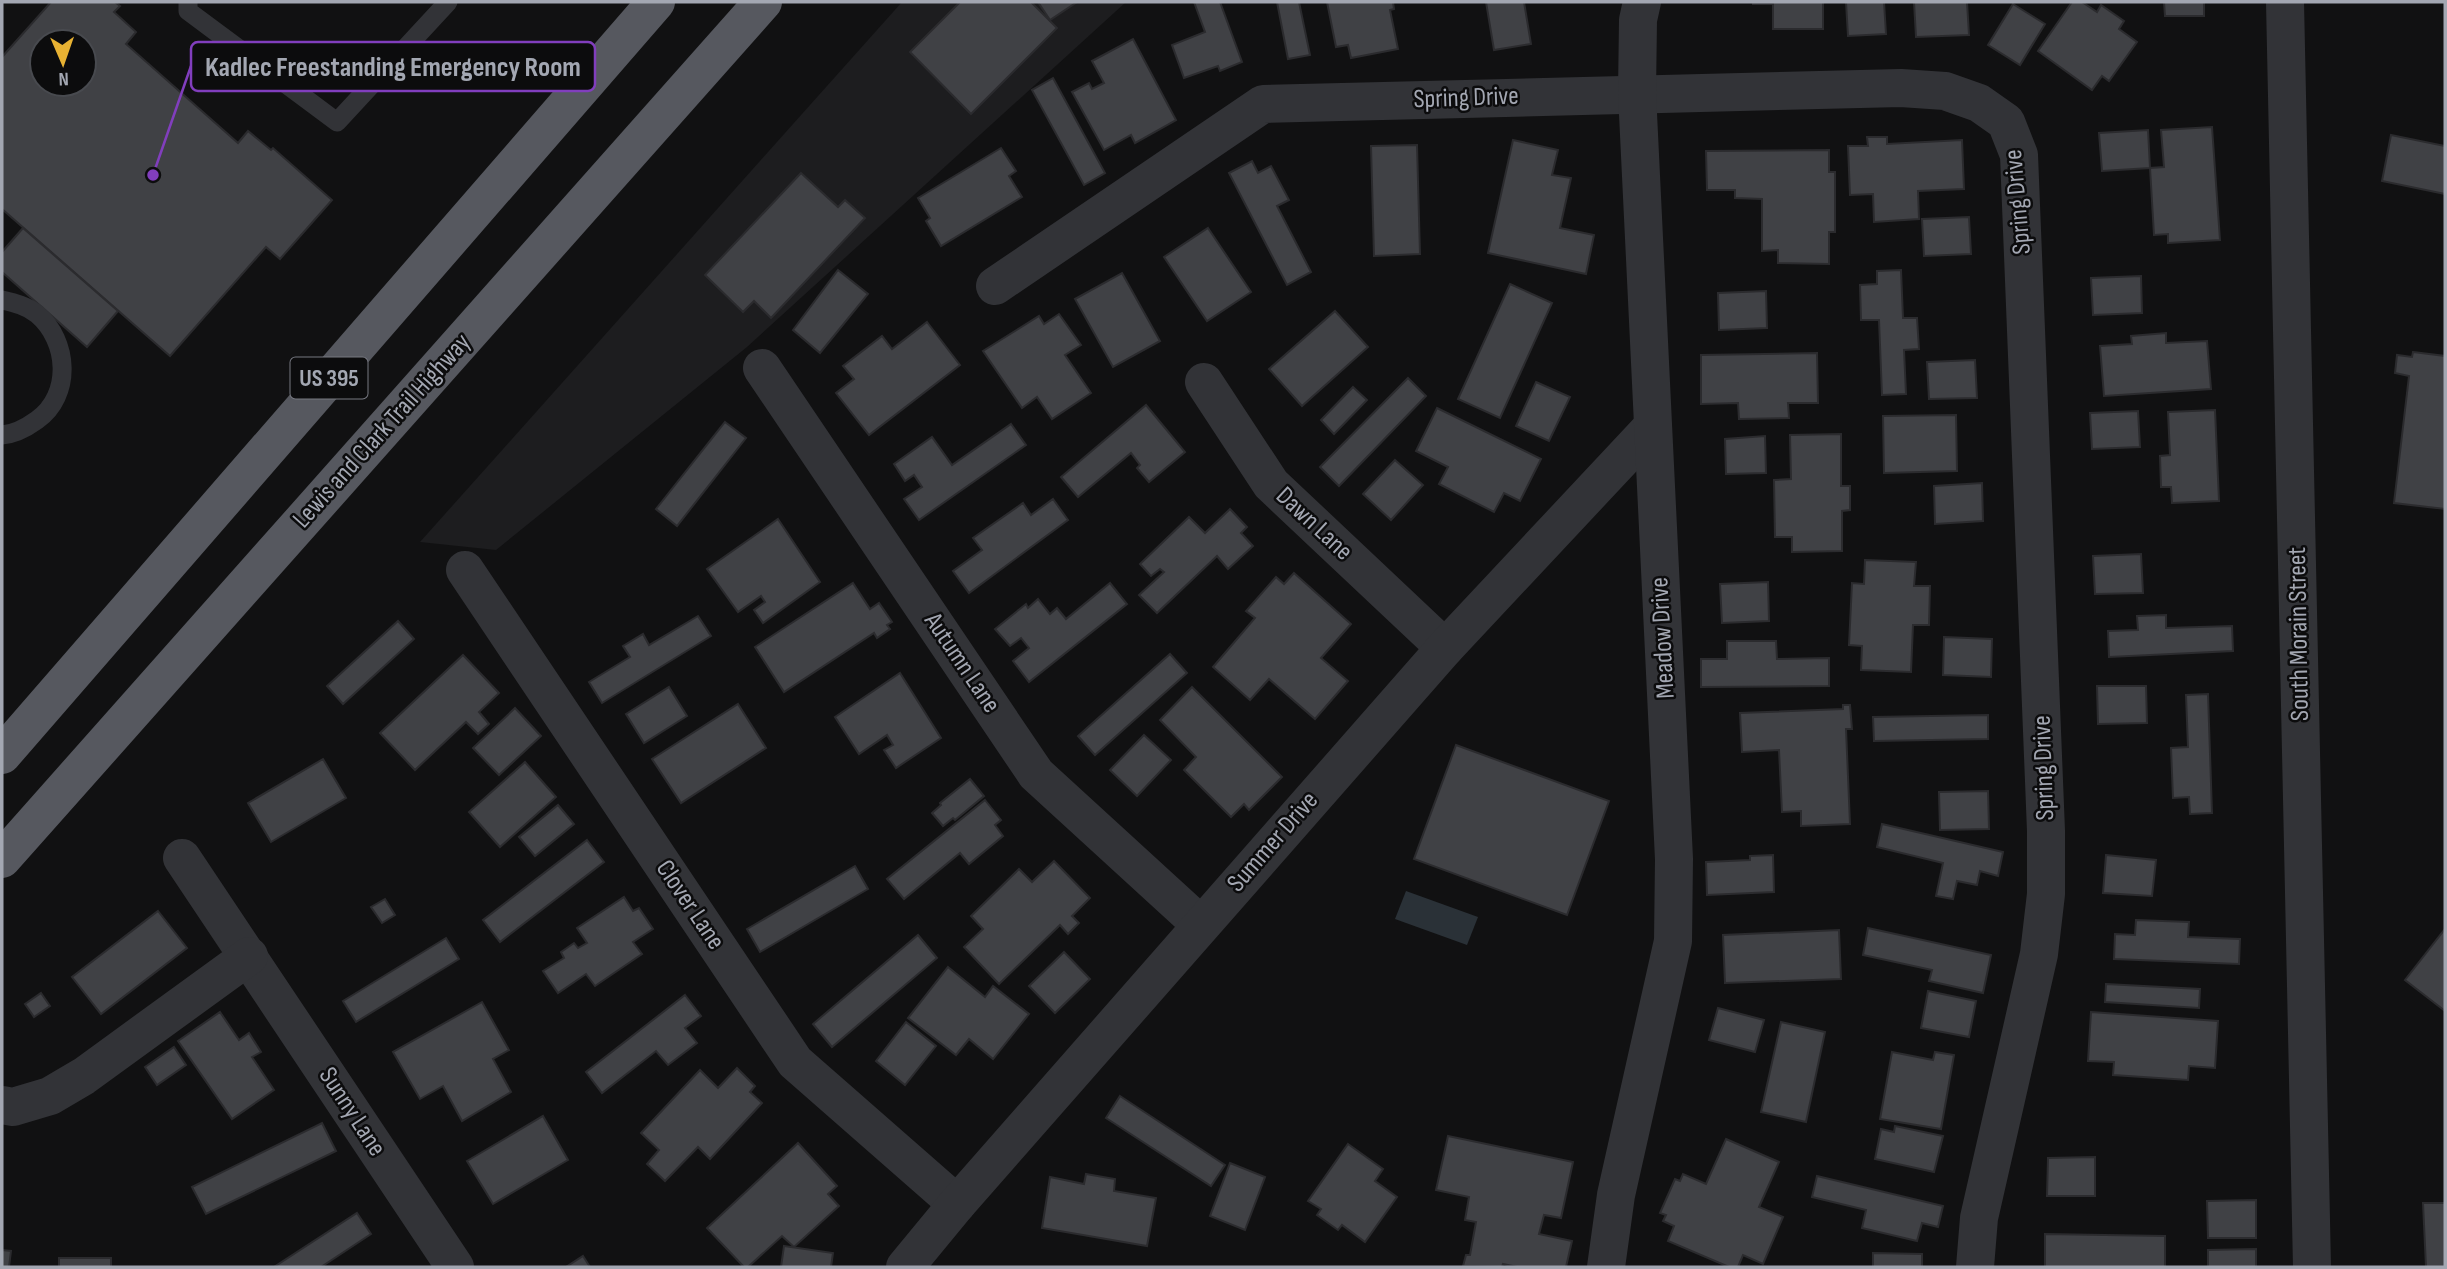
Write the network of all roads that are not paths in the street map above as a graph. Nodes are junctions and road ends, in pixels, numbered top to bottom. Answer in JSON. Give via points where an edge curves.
{"nodes":[{"id":1,"x":188,"y":2,"type":"edge"},
{"id":2,"x":448,"y":2,"type":"edge"},
{"id":3,"x":656,"y":2,"type":"edge"},
{"id":4,"x":763,"y":2,"type":"edge"},
{"id":5,"x":1642,"y":2,"type":"edge"},
{"id":6,"x":2285,"y":2,"type":"edge"},
{"id":7,"x":1637,"y":93,"type":"junction"},
{"id":8,"x":995,"y":286,"type":"dead end"},
{"id":9,"x":2,"y":300,"type":"edge"},
{"id":10,"x":762,"y":368,"type":"dead end"},
{"id":11,"x":1205,"y":382,"type":"dead end"},
{"id":12,"x":1652,"y":426,"type":"junction"},
{"id":13,"x":2,"y":435,"type":"edge"},
{"id":14,"x":465,"y":570,"type":"dead end"},
{"id":15,"x":1445,"y":648,"type":"junction"},
{"id":16,"x":2,"y":755,"type":"edge"},
{"id":17,"x":182,"y":858,"type":"dead end"},
{"id":18,"x":2,"y":859,"type":"edge"},
{"id":19,"x":1201,"y":925,"type":"junction"},
{"id":20,"x":249,"y":957,"type":"junction"},
{"id":21,"x":2,"y":1105,"type":"edge"},
{"id":22,"x":957,"y":1204,"type":"junction"},
{"id":23,"x":455,"y":1267,"type":"edge"},
{"id":24,"x":905,"y":1267,"type":"edge"},
{"id":25,"x":1606,"y":1267,"type":"edge"},
{"id":26,"x":1975,"y":1267,"type":"edge"},
{"id":27,"x":2312,"y":1267,"type":"edge"}],
"edges":[{"from":1,"to":2,"type":"lane","via":[[188,11],[337,122]]},
{"from":3,"to":16,"type":"highway","number":"US 395"},
{"from":4,"to":18,"type":"highway","name":"Lewis and Clark Trail Highway","number":"US 395"},
{"from":5,"to":7,"type":"street","name":"Meadow Drive"},
{"from":6,"to":27,"type":"street","name":"South Morain Street"},
{"from":7,"to":8,"type":"street","name":"Spring Drive","via":[[1263,104]]},
{"from":7,"to":12,"type":"street","name":"Meadow Drive"},
{"from":7,"to":26,"type":"street","name":"Spring Drive","via":[[1945,91],[1979,103],[2006,122],[2019,155],[2046,894],[2039,954],[1979,1218]]},
{"from":9,"to":13,"type":"lane","via":[[28,309],[50,327],[63,363],[62,382],[43,416],[27,428]]},
{"from":10,"to":19,"type":"street","name":"Autumn Lane","via":[[1036,774]]},
{"from":11,"to":15,"type":"street","name":"Dawn Lane","via":[[1271,484]]},
{"from":12,"to":15,"type":"street","name":"Summer Drive"},
{"from":12,"to":25,"type":"street","name":"Meadow Drive","via":[[1674,859],[1673,941],[1616,1195]]},
{"from":14,"to":22,"type":"street","name":"Clover Lane","via":[[795,1062]]},
{"from":15,"to":19,"type":"street","name":"Summer Drive"},
{"from":17,"to":20,"type":"street","name":"Sunny Lane"},
{"from":19,"to":22,"type":"street","name":"Summer Drive"},
{"from":20,"to":21,"type":"street","via":[[84,1076],[50,1096],[13,1107]]},
{"from":20,"to":23,"type":"street","name":"Sunny Lane"},
{"from":22,"to":24,"type":"street","name":"Summer Drive"}]}
